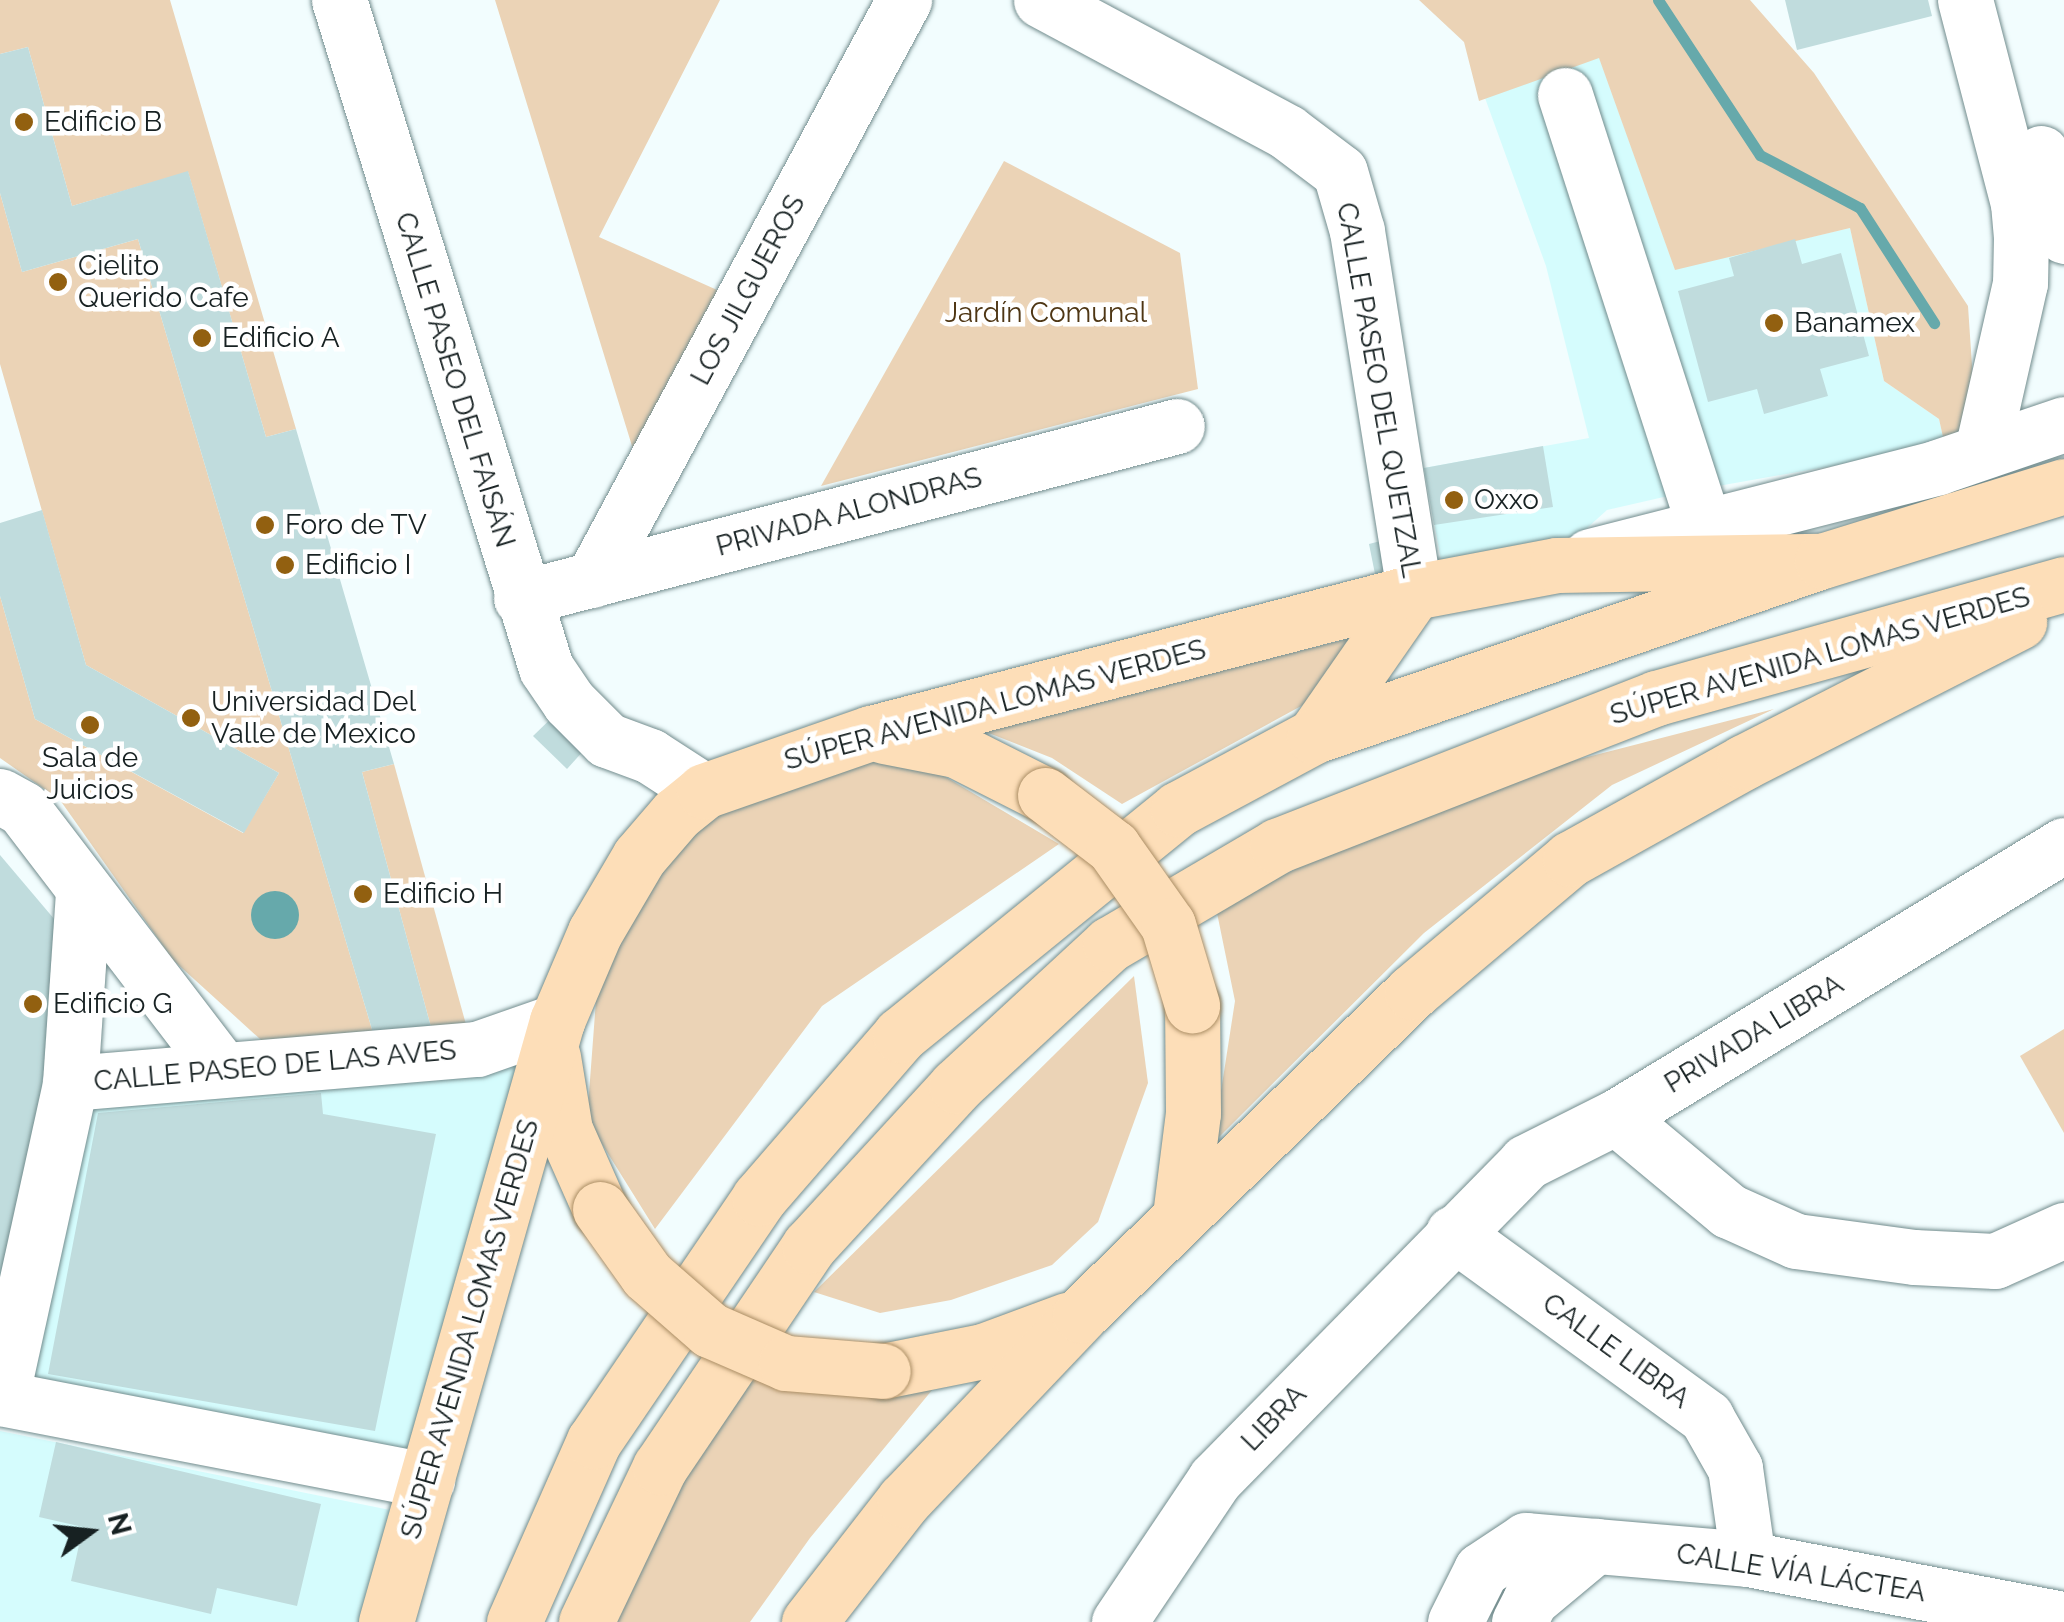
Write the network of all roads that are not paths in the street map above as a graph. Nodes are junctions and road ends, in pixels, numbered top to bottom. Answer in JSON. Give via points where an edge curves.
{"nodes":[{"id":1,"x":339,"y":0,"type":"edge"},
{"id":2,"x":904,"y":0,"type":"edge"},
{"id":3,"x":1041,"y":0,"type":"edge"},
{"id":4,"x":1121,"y":0,"type":"edge"},
{"id":5,"x":1965,"y":0,"type":"edge"},
{"id":6,"x":2002,"y":0,"type":"edge"},
{"id":7,"x":1148,"y":58,"type":"junction"},
{"id":8,"x":1565,"y":94,"type":"dead end"},
{"id":9,"x":2011,"y":108,"type":"junction"},
{"id":10,"x":2044,"y":209,"type":"edge"},
{"id":11,"x":2064,"y":424,"type":"edge"},
{"id":12,"x":1177,"y":426,"type":"dead end"},
{"id":13,"x":1982,"y":450,"type":"junction"},
{"id":14,"x":2064,"y":486,"type":"edge"},
{"id":15,"x":1704,"y":525,"type":"junction"},
{"id":16,"x":1822,"y":561,"type":"junction"},
{"id":17,"x":1557,"y":565,"type":"junction"},
{"id":18,"x":592,"y":580,"type":"junction"},
{"id":19,"x":2064,"y":584,"type":"edge"},
{"id":20,"x":1414,"y":592,"type":"junction"},
{"id":21,"x":521,"y":598,"type":"junction"},
{"id":22,"x":2064,"y":599,"type":"edge"},
{"id":23,"x":871,"y":733,"type":"junction"},
{"id":24,"x":1314,"y":736,"type":"junction"},
{"id":25,"x":0,"y":796,"type":"edge"},
{"id":26,"x":690,"y":803,"type":"junction"},
{"id":27,"x":2064,"y":846,"type":"edge"},
{"id":28,"x":83,"y":890,"type":"junction"},
{"id":29,"x":554,"y":1033,"type":"junction"},
{"id":30,"x":205,"y":1048,"type":"junction"},
{"id":31,"x":89,"y":1081,"type":"junction"},
{"id":32,"x":1616,"y":1117,"type":"junction"},
{"id":33,"x":1180,"y":1216,"type":"junction"},
{"id":34,"x":2064,"y":1230,"type":"edge"},
{"id":35,"x":1453,"y":1232,"type":"junction"},
{"id":36,"x":1080,"y":1316,"type":"junction"},
{"id":37,"x":0,"y":1398,"type":"edge"},
{"id":38,"x":428,"y":1480,"type":"junction"},
{"id":39,"x":1595,"y":1546,"type":"junction"},
{"id":40,"x":1748,"y":1559,"type":"junction"},
{"id":41,"x":1851,"y":1601,"type":"edge"},
{"id":42,"x":2064,"y":1619,"type":"edge"},
{"id":43,"x":386,"y":1622,"type":"edge"},
{"id":44,"x":514,"y":1622,"type":"edge"},
{"id":45,"x":586,"y":1622,"type":"edge"},
{"id":46,"x":810,"y":1622,"type":"edge"},
{"id":47,"x":1119,"y":1622,"type":"edge"},
{"id":48,"x":1455,"y":1622,"type":"edge"},
{"id":49,"x":1519,"y":1622,"type":"edge"}],
"edges":[{"from":1,"to":21,"type":"street","name":"CALLE PASEO DEL FAISÁN"},
{"from":2,"to":18,"type":"street","name":"LOS JILGUEROS"},
{"from":3,"to":7,"type":"street","name":"CALLE PASEO DEL QUETZAL"},
{"from":4,"to":7,"type":"street"},
{"from":5,"to":9,"type":"street"},
{"from":6,"to":9,"type":"street"},
{"from":7,"to":20,"type":"street","name":"CALLE PASEO DEL QUETZAL","via":[[1287,132],[1340,172],[1357,231]]},
{"from":8,"to":15,"type":"street"},
{"from":9,"to":10,"type":"street"},
{"from":10,"to":13,"type":"street"},
{"from":11,"to":13,"type":"street"},
{"from":12,"to":18,"type":"street","name":"PRIVADA ALONDRAS"},
{"from":13,"to":15,"type":"street"},
{"from":14,"to":16,"type":"main road","name":"SÚPER AVENIDA LOMAS VERDES"},
{"from":15,"to":17,"type":"street"},
{"from":16,"to":17,"type":"main road","name":"SÚPER AVENIDA LOMAS VERDES"},
{"from":16,"to":24,"type":"main road","name":"SÚPER AVENIDA LOMAS VERDES"},
{"from":17,"to":20,"type":"main road","name":"SÚPER AVENIDA LOMAS VERDES"},
{"from":18,"to":21,"type":"street","name":"PRIVADA ALONDRAS"},
{"from":19,"to":45,"type":"main road","name":"SÚPER AVENIDA LOMAS VERDES","via":[[1656,698],[1278,846],[1110,944],[956,1086],[809,1246],[660,1467]]},
{"from":20,"to":23,"type":"main road","name":"SÚPER AVENIDA LOMAS VERDES"},
{"from":20,"to":24,"type":"main road"},
{"from":21,"to":26,"type":"street","name":"CALLE PASEO DEL FAISÁN","via":[[546,668],[569,702],[607,740],[650,756]]},
{"from":22,"to":33,"type":"main road","name":"SÚPER AVENIDA LOMAS VERDES","via":[[1744,762],[1570,860],[1412,992]]},
{"from":23,"to":26,"type":"main road","name":"SÚPER AVENIDA LOMAS VERDES"},
{"from":23,"to":33,"type":"main road","bridge":true,"via":[[956,750],[1045,794],[1113,847],[1168,925],[1192,1006],[1193,1113]]},
{"from":24,"to":44,"type":"main road","name":"SÚPER AVENIDA LOMAS VERDES","via":[[1178,809],[900,1035],[759,1198],[594,1442]]},
{"from":25,"to":28,"type":"street","via":[[23,808]]},
{"from":26,"to":29,"type":"main road","name":"SÚPER AVENIDA LOMAS VERDES","via":[[639,857],[594,932]]},
{"from":27,"to":32,"type":"street","name":"PRIVADA LIBRA"},
{"from":28,"to":30,"type":"street"},
{"from":28,"to":31,"type":"street"},
{"from":29,"to":30,"type":"street","name":"CALLE PASEO DE LAS AVES","via":[[477,1049]]},
{"from":29,"to":36,"type":"main road","bridge":true,"via":[[564,1130],[600,1209],[647,1275],[710,1330],[786,1363],[883,1372],[984,1351]]},
{"from":29,"to":38,"type":"main road","name":"SÚPER AVENIDA LOMAS VERDES"},
{"from":30,"to":31,"type":"street","name":"CALLE PASEO DE LAS AVES"},
{"from":31,"to":37,"type":"street","name":"CALLE PASEO DE LAS AVES"},
{"from":32,"to":34,"type":"street","via":[[1729,1212],[1796,1241],[1995,1261]]},
{"from":32,"to":35,"type":"street","name":"PRIVADA LIBRA","via":[[1526,1162]]},
{"from":33,"to":36,"type":"main road","name":"SÚPER AVENIDA LOMAS VERDES"},
{"from":35,"to":40,"type":"street","name":"CALLE LIBRA","via":[[1706,1417],[1735,1468]]},
{"from":35,"to":47,"type":"street","name":"LIBRA","via":[[1216,1479]]},
{"from":36,"to":46,"type":"main road","name":"SÚPER AVENIDA LOMAS VERDES","via":[[904,1500]]},
{"from":37,"to":38,"type":"street"},
{"from":38,"to":43,"type":"main road","name":"SÚPER AVENIDA LOMAS VERDES"},
{"from":39,"to":40,"type":"street","name":"CALLE VÍA LÁCTEA"},
{"from":39,"to":48,"type":"street","name":"CALLE VÍA LÁCTEA","via":[[1526,1540],[1481,1570]]},
{"from":39,"to":49,"type":"street","via":[[1530,1600]]},
{"from":40,"to":41,"type":"street","name":"CALLE VÍA LÁCTEA"},
{"from":41,"to":42,"type":"street","name":"CALLE VÍA LÁCTEA"}]}
